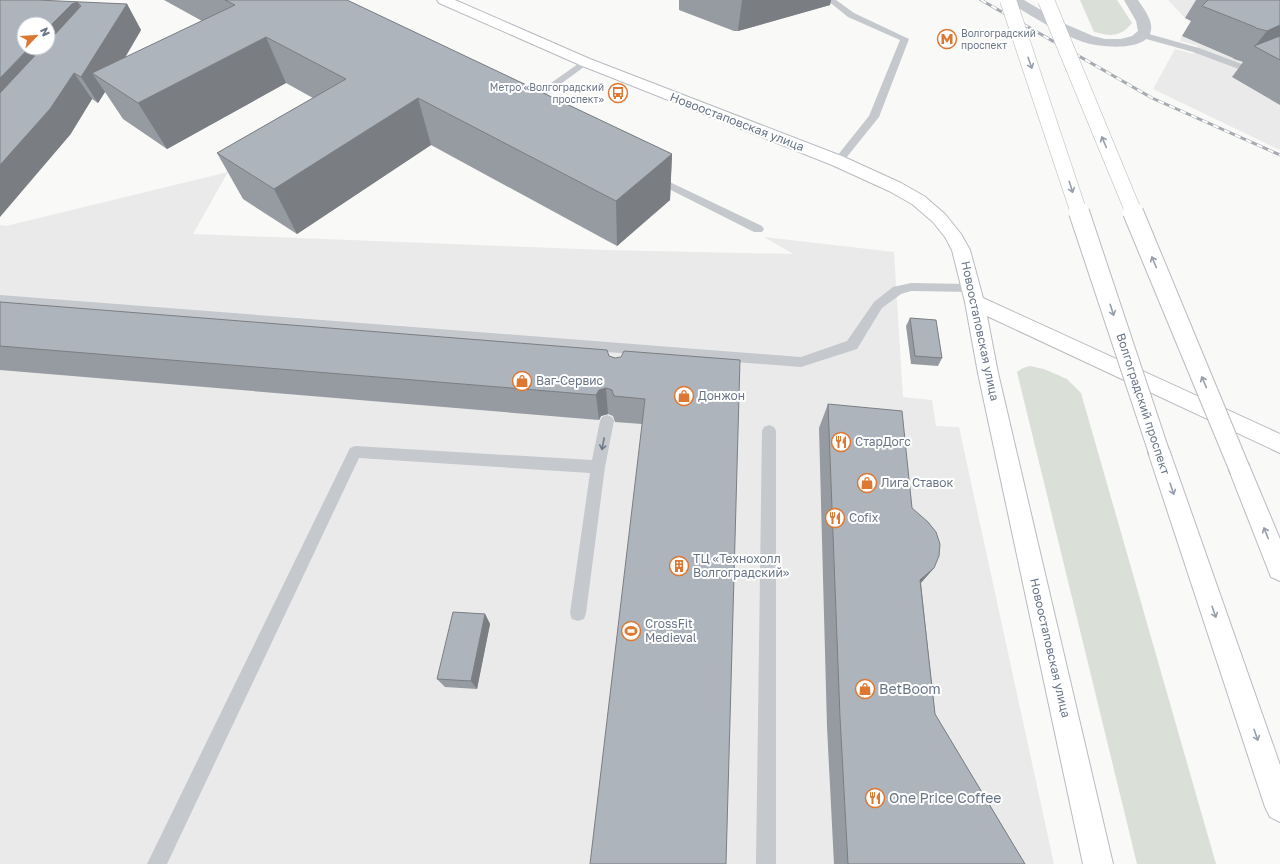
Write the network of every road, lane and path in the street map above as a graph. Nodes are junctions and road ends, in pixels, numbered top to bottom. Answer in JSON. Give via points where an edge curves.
{"nodes":[{"id":1,"x":444,"y":0,"type":"edge"},
{"id":2,"x":831,"y":0,"type":"edge"},
{"id":3,"x":1008,"y":0,"type":"edge"},
{"id":4,"x":1015,"y":0,"type":"edge"},
{"id":5,"x":1046,"y":0,"type":"edge"},
{"id":6,"x":1131,"y":0,"type":"edge"},
{"id":7,"x":1142,"y":35,"type":"junction"},
{"id":8,"x":585,"y":62,"type":"junction"},
{"id":9,"x":1239,"y":66,"type":"dead end"},
{"id":10,"x":537,"y":97,"type":"edge"},
{"id":11,"x":838,"y":161,"type":"junction"},
{"id":12,"x":644,"y":172,"type":"edge"},
{"id":13,"x":758,"y":229,"type":"dead end"},
{"id":14,"x":973,"y":295,"type":"junction"},
{"id":15,"x":0,"y":300,"type":"edge"},
{"id":16,"x":623,"y":349,"type":"junction"},
{"id":17,"x":620,"y":363,"type":"edge"},
{"id":18,"x":607,"y":421,"type":"dead end"},
{"id":19,"x":769,"y":431,"type":"dead end"},
{"id":20,"x":1280,"y":444,"type":"edge"},
{"id":21,"x":598,"y":467,"type":"junction"},
{"id":22,"x":1280,"y":569,"type":"edge"},
{"id":23,"x":578,"y":613,"type":"dead end"},
{"id":24,"x":1280,"y":806,"type":"edge"},
{"id":25,"x":157,"y":864,"type":"edge"},
{"id":26,"x":766,"y":864,"type":"edge"},
{"id":27,"x":1098,"y":864,"type":"edge"}],
"edges":[{"from":1,"to":8,"type":"main road","name":"Новоостаповская улица"},
{"from":2,"to":11,"type":"lane","via":[[851,15],[905,39],[874,117]]},
{"from":3,"to":24,"type":"main road","name":"Волгоградский проспект","one_way":true,"bridge":true},
{"from":4,"to":7,"type":"street","via":[[1074,34],[1090,40],[1117,44],[1140,38]]},
{"from":22,"to":5,"type":"main road","one_way":true,"bridge":true},
{"from":6,"to":7,"type":"street","via":[[1144,21]]},
{"from":7,"to":9,"type":"lane","via":[[1196,50]]},
{"from":8,"to":10,"type":"lane"},
{"from":8,"to":11,"type":"main road","name":"Новоостаповская улица"},
{"from":11,"to":14,"type":"main road","name":"Новоостаповская улица","via":[[895,187],[918,200],[939,218],[961,250]]},
{"from":12,"to":13,"type":"lane"},
{"from":14,"to":16,"type":"lane","via":[[911,287],[897,290],[878,304],[852,345],[801,362]]},
{"from":14,"to":20,"type":"main road"},
{"from":14,"to":27,"type":"main road","name":"Новоостаповская улица","via":[[988,373]]},
{"from":15,"to":16,"type":"lane"},
{"from":16,"to":17,"type":"lane"},
{"from":18,"to":21,"type":"lane","one_way":true},
{"from":19,"to":26,"type":"lane"},
{"from":21,"to":23,"type":"lane"},
{"from":21,"to":25,"type":"lane","via":[[355,452]]}]}
